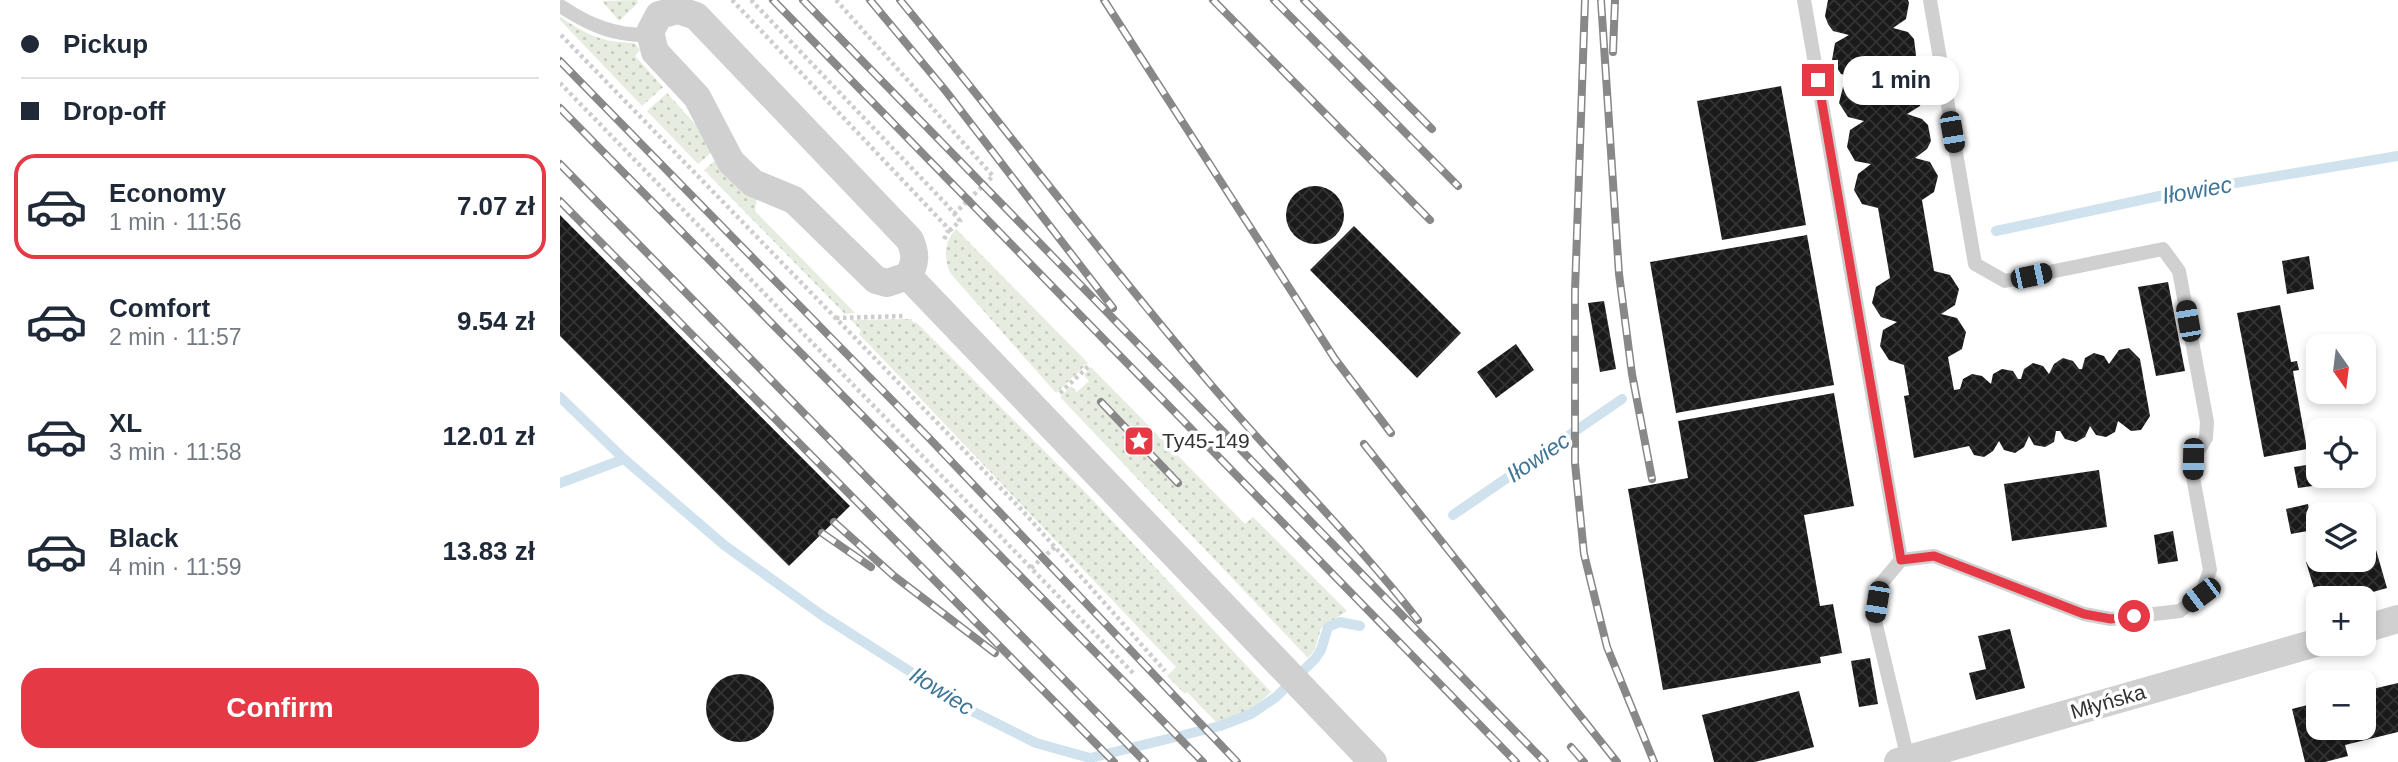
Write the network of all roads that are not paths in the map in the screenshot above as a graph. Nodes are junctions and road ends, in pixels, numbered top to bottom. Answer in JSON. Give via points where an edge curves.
{"nodes":[{"id":1,"x":1804,"y":0,"type":"edge"},
{"id":2,"x":1930,"y":0,"type":"edge"},
{"id":3,"x":562,"y":7,"type":"dead end"},
{"id":4,"x":650,"y":35,"type":"junction"},
{"id":5,"x":908,"y":276,"type":"junction"},
{"id":6,"x":1901,"y":560,"type":"junction"},
{"id":7,"x":2398,"y":619,"type":"edge"},
{"id":8,"x":2376,"y":625,"type":"edge"},
{"id":9,"x":2306,"y":646,"type":"edge"},
{"id":10,"x":1903,"y":760,"type":"edge"},
{"id":11,"x":1373,"y":762,"type":"edge"}],
"edges":[{"from":1,"to":6,"type":"lane"},
{"from":2,"to":6,"type":"lane","via":[[1975,264],[2005,281],[2163,249],[2179,271],[2207,422],[2206,438],[2193,459],[2193,477],[2210,570],[2201,595],[2180,611],[2111,619],[2084,614],[1934,556]]},
{"from":3,"to":4,"type":"lane","via":[[609,31]]},
{"from":4,"to":5,"type":"street","via":[[655,52],[697,97],[722,148],[743,176],[794,200],[876,281],[887,283]]},
{"from":4,"to":5,"type":"street","via":[[659,15],[668,11],[695,16],[910,240],[915,251]]},
{"from":5,"to":11,"type":"street"},
{"from":6,"to":10,"type":"lane","via":[[1879,586],[1874,617]]},
{"from":7,"to":8,"type":"street"},
{"from":9,"to":10,"type":"street","name":"Młyńska"}]}
